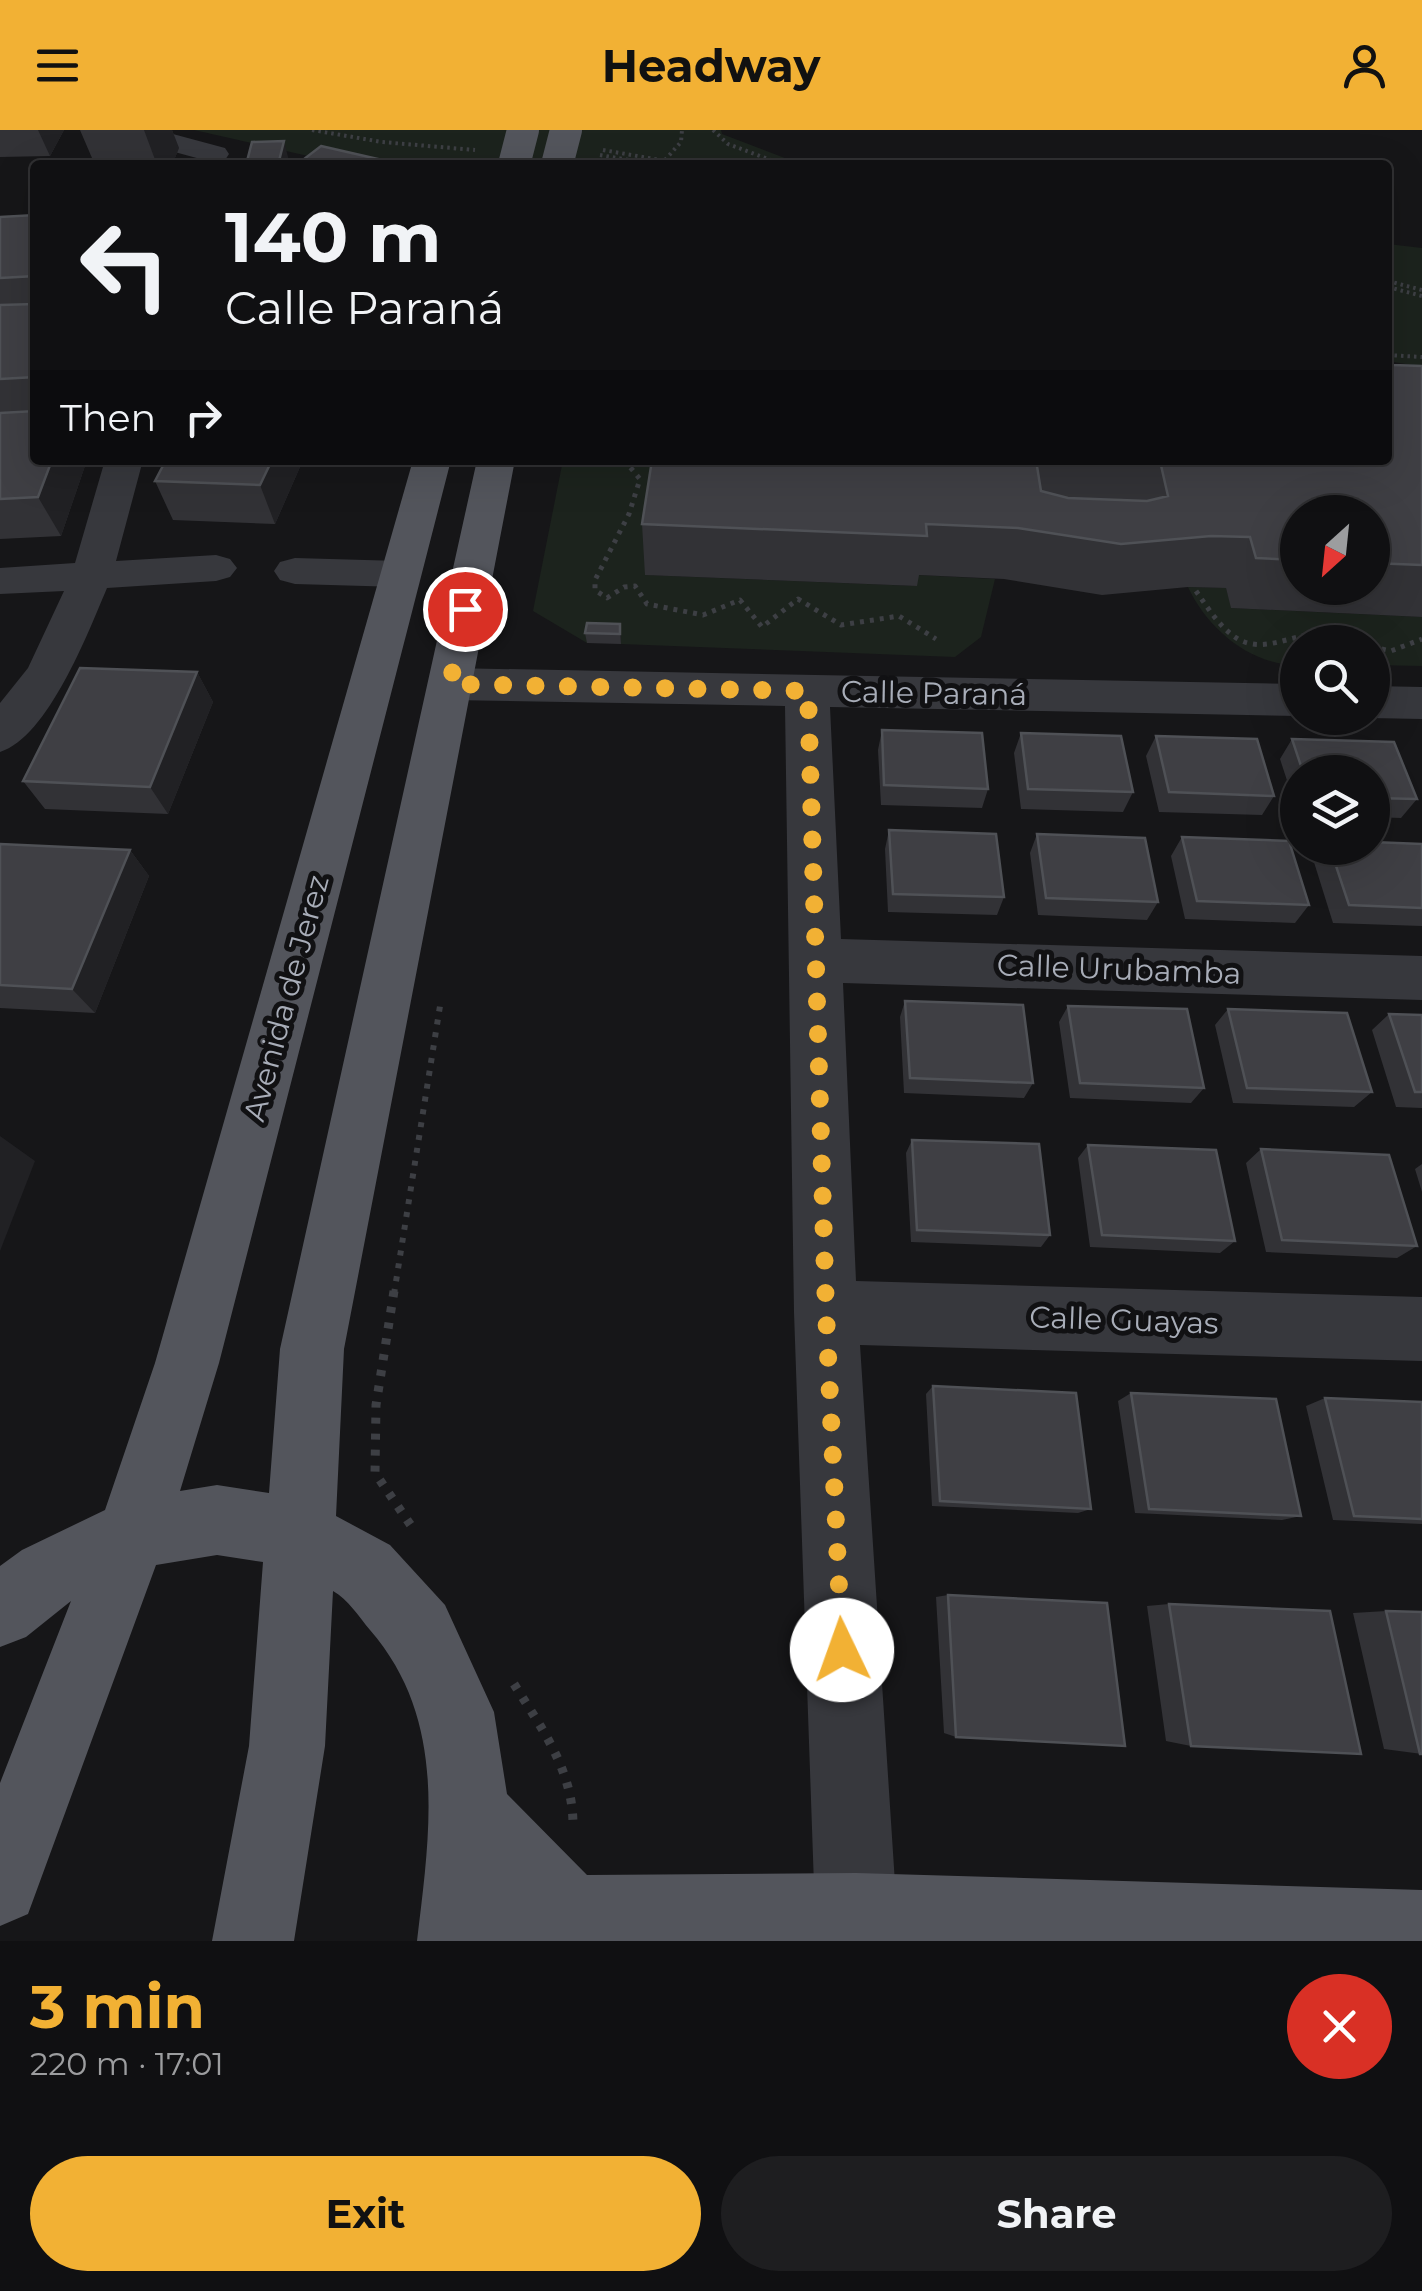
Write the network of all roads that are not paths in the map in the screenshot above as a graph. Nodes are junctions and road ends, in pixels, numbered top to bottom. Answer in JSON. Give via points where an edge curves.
{"nodes":[{"id":1,"x":126,"y":130,"type":"edge"},
{"id":2,"x":524,"y":130,"type":"edge"},
{"id":3,"x":566,"y":130,"type":"edge"},
{"id":4,"x":216,"y":150,"type":"edge"},
{"id":5,"x":515,"y":160,"type":"edge"},
{"id":6,"x":558,"y":160,"type":"edge"},
{"id":7,"x":123,"y":465,"type":"edge"},
{"id":8,"x":431,"y":465,"type":"edge"},
{"id":9,"x":495,"y":465,"type":"edge"},
{"id":10,"x":216,"y":568,"type":"dead end"},
{"id":11,"x":295,"y":571,"type":"dead end"},
{"id":12,"x":400,"y":574,"type":"junction"},
{"id":13,"x":92,"y":575,"type":"junction"},
{"id":14,"x":0,"y":581,"type":"edge"},
{"id":15,"x":450,"y":684,"type":"junction"},
{"id":16,"x":808,"y":691,"type":"junction"},
{"id":17,"x":1280,"y":700,"type":"edge"},
{"id":18,"x":1390,"y":702,"type":"edge"},
{"id":19,"x":1422,"y":703,"type":"edge"},
{"id":20,"x":0,"y":735,"type":"edge"},
{"id":21,"x":816,"y":960,"type":"junction"},
{"id":22,"x":1422,"y":978,"type":"edge"},
{"id":23,"x":826,"y":1312,"type":"junction"},
{"id":24,"x":1422,"y":1329,"type":"edge"},
{"id":25,"x":298,"y":1533,"type":"junction"},
{"id":26,"x":132,"y":1534,"type":"junction"},
{"id":27,"x":0,"y":1612,"type":"edge"},
{"id":28,"x":471,"y":1813,"type":"junction"},
{"id":29,"x":0,"y":1886,"type":"edge"},
{"id":30,"x":566,"y":1913,"type":"junction"},
{"id":31,"x":856,"y":1914,"type":"junction"},
{"id":32,"x":1422,"y":1931,"type":"edge"},
{"id":33,"x":459,"y":1936,"type":"edge"},
{"id":34,"x":253,"y":1941,"type":"edge"}],
"edges":[{"from":1,"to":4,"type":"street"},
{"from":2,"to":5,"type":"main road","bridge":true},
{"from":3,"to":6,"type":"main road","bridge":true},
{"from":7,"to":13,"type":"street"},
{"from":8,"to":12,"type":"main road","name":"Avenida de Jerez"},
{"from":9,"to":15,"type":"main road"},
{"from":10,"to":13,"type":"street"},
{"from":11,"to":12,"type":"street"},
{"from":12,"to":26,"type":"main road","name":"Avenida de Jerez","via":[[187,1363]]},
{"from":13,"to":14,"type":"street"},
{"from":13,"to":20,"type":"street","via":[[46,674]]},
{"from":15,"to":16,"type":"street","name":"Calle Paraná"},
{"from":15,"to":25,"type":"main road","via":[[312,1348]]},
{"from":16,"to":17,"type":"street","name":"Calle Paraná"},
{"from":16,"to":21,"type":"street"},
{"from":18,"to":19,"type":"street"},
{"from":21,"to":22,"type":"street","name":"Calle Urubamba"},
{"from":21,"to":23,"type":"street"},
{"from":23,"to":24,"type":"street","name":"Calle Guayas"},
{"from":23,"to":31,"type":"street"},
{"from":25,"to":26,"type":"main road","via":[[217,1520]]},
{"from":25,"to":28,"type":"main road","via":[[364,1570],[419,1631],[456,1712]]},
{"from":25,"to":34,"type":"main road","via":[[286,1746]]},
{"from":26,"to":27,"type":"main road","via":[[47,1575]]},
{"from":26,"to":29,"type":"main road","name":"Avenida de Jerez"},
{"from":28,"to":30,"type":"main road"},
{"from":28,"to":33,"type":"main road"},
{"from":30,"to":31,"type":"main road"},
{"from":30,"to":33,"type":"main road"},
{"from":31,"to":32,"type":"main road"}]}
